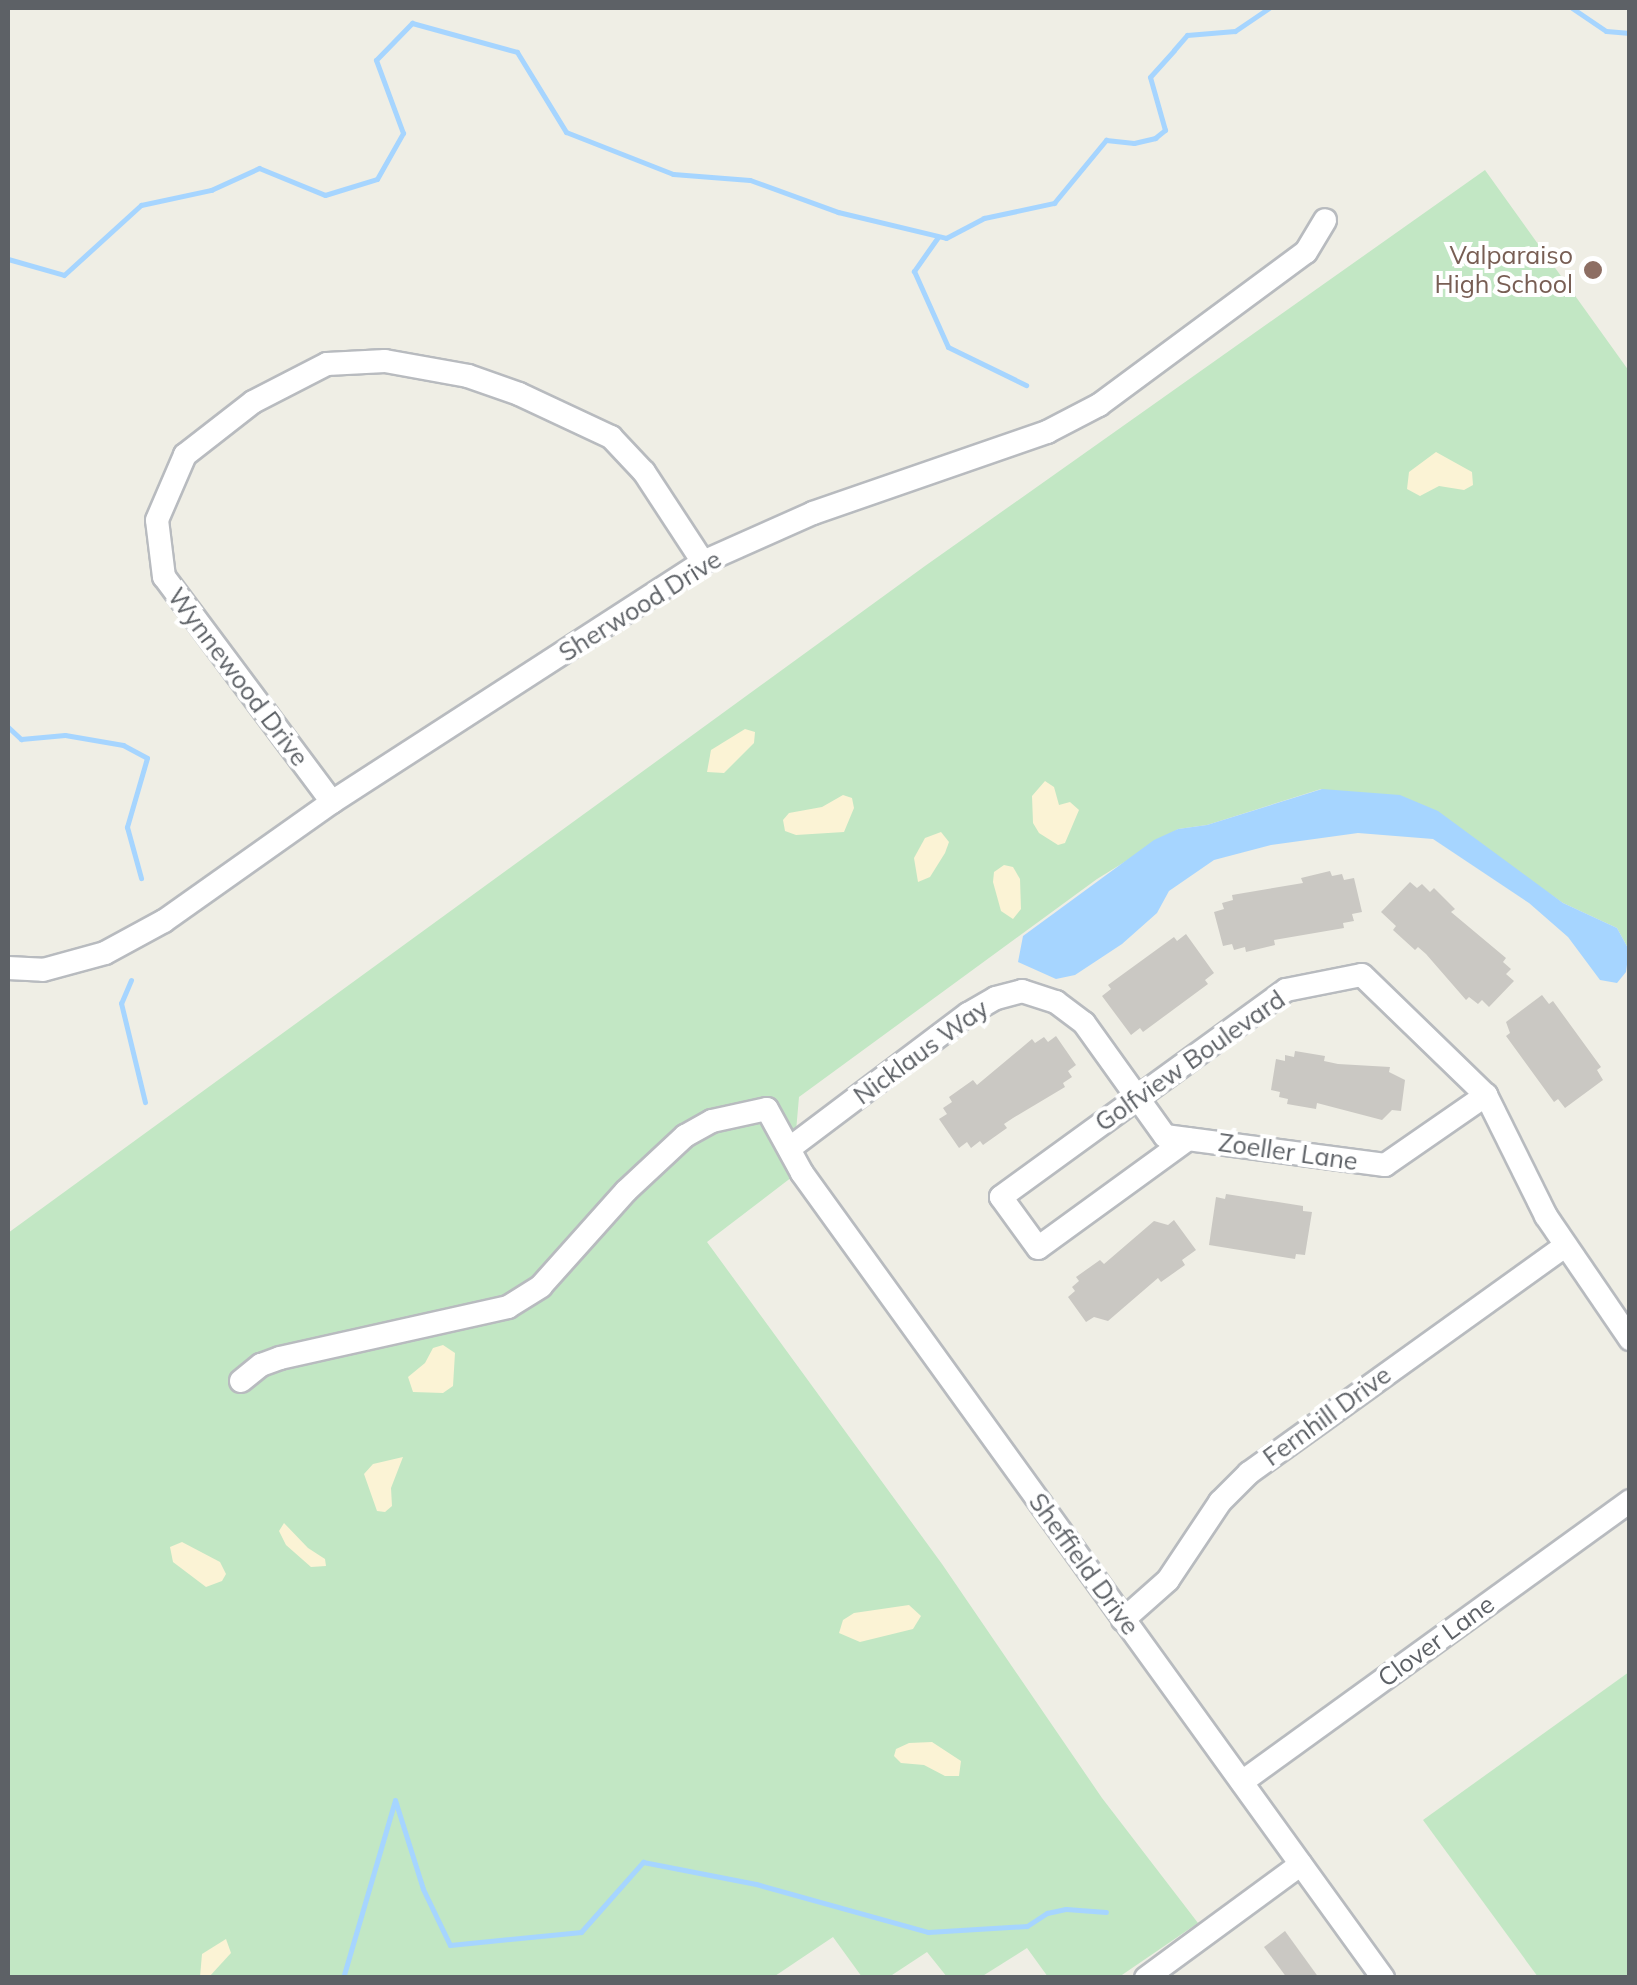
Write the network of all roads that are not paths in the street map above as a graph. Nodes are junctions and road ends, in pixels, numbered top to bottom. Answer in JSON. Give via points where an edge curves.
{"nodes":[{"id":1,"x":1325,"y":220,"type":"dead end"},
{"id":2,"x":703,"y":562,"type":"junction"},
{"id":3,"x":332,"y":802,"type":"junction"},
{"id":4,"x":8,"y":968,"type":"edge"},
{"id":5,"x":1486,"y":1095,"type":"junction"},
{"id":6,"x":1137,"y":1098,"type":"junction"},
{"id":7,"x":1188,"y":1139,"type":"junction"},
{"id":8,"x":790,"y":1148,"type":"junction"},
{"id":9,"x":1001,"y":1197,"type":"joint"},
{"id":10,"x":1565,"y":1246,"type":"junction"},
{"id":11,"x":1630,"y":1339,"type":"edge"},
{"id":12,"x":241,"y":1381,"type":"dead end"},
{"id":13,"x":1630,"y":1500,"type":"edge"},
{"id":14,"x":1124,"y":1620,"type":"junction"},
{"id":15,"x":1242,"y":1782,"type":"junction"},
{"id":16,"x":1301,"y":1864,"type":"junction"},
{"id":17,"x":1146,"y":1978,"type":"edge"},
{"id":18,"x":1384,"y":1978,"type":"edge"}],
"edges":[{"from":1,"to":2,"type":"street","name":"Sherwood Drive","via":[[1306,252],[1099,405],[1046,432],[813,513]]},
{"from":2,"to":3,"type":"street","name":"Sherwood Drive"},
{"from":2,"to":3,"type":"street","name":"Wynnewood Drive","via":[[644,472],[611,438],[520,394],[468,376],[385,361],[328,364],[252,402],[185,455],[157,520],[164,578]]},
{"from":3,"to":4,"type":"street","name":"Sherwood Drive","via":[[164,921],[105,953],[43,970]]},
{"from":5,"to":6,"type":"street","name":"Golfview Boulevard","via":[[1362,975],[1286,990]]},
{"from":5,"to":7,"type":"street","name":"Zoeller Lane","via":[[1385,1165]]},
{"from":5,"to":10,"type":"street","name":"Golfview Boulevard"},
{"from":6,"to":7,"type":"street","name":"Zoeller Lane","via":[[1165,1136]]},
{"from":6,"to":8,"type":"street","name":"Nicklaus Way","via":[[1084,1023],[1056,1002],[1022,991],[968,1014]]},
{"from":6,"to":9,"type":"street","name":"Golfview Boulevard"},
{"from":7,"to":9,"type":"street","name":"Zoeller Lane","via":[[1038,1248]]},
{"from":8,"to":12,"type":"street","name":"Sheffield Drive","via":[[767,1109],[712,1121],[649,1168],[541,1286],[518,1302],[470,1319],[280,1358]]},
{"from":8,"to":14,"type":"street","name":"Sheffield Drive"},
{"from":10,"to":11,"type":"street","name":"Golfview Boulevard"},
{"from":10,"to":14,"type":"street","name":"Fernhill Drive","via":[[1249,1473],[1220,1502],[1168,1580]]},
{"from":13,"to":15,"type":"street","name":"Clover Lane"},
{"from":14,"to":15,"type":"street","name":"Sheffield Drive"},
{"from":15,"to":16,"type":"street","name":"Sheffield Drive"},
{"from":16,"to":17,"type":"street"},
{"from":16,"to":18,"type":"street","name":"Sheffield Drive"}]}
